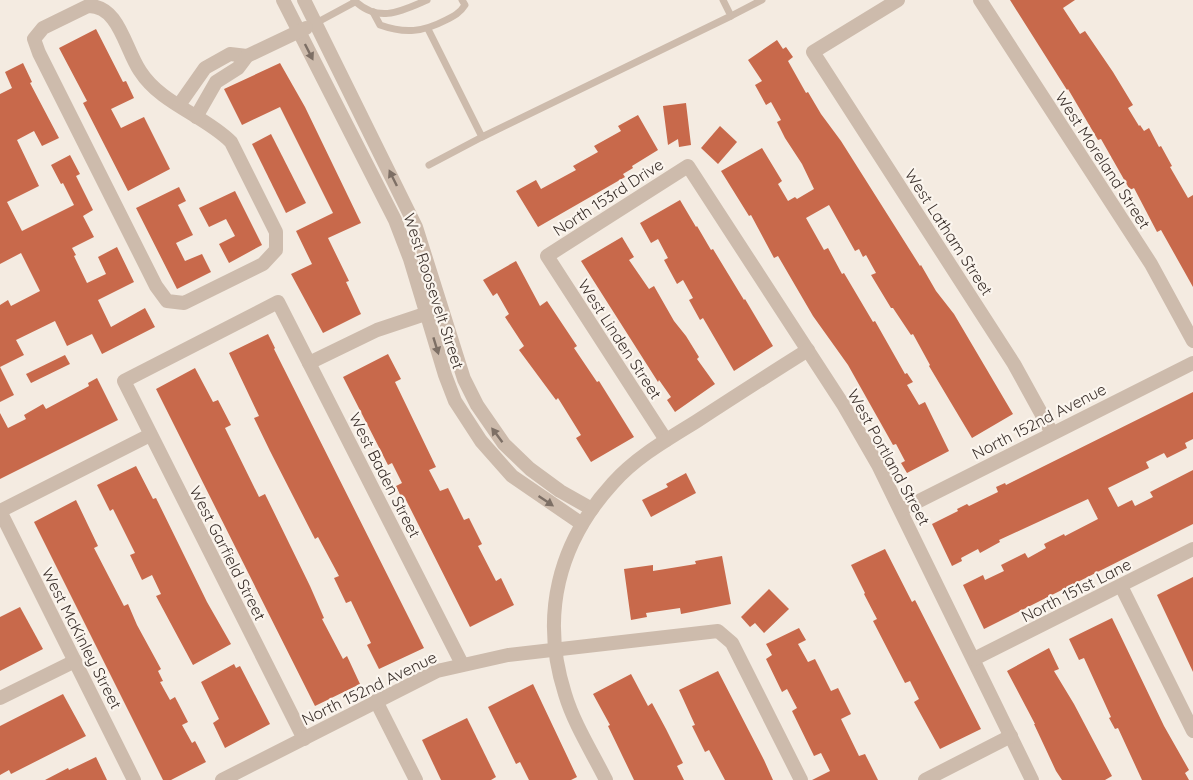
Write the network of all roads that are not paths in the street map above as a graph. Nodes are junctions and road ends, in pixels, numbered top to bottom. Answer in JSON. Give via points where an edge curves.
{"nodes":[{"id":1,"x":283,"y":0,"type":"edge"},
{"id":2,"x":304,"y":0,"type":"edge"},
{"id":3,"x":427,"y":0,"type":"edge"},
{"id":4,"x":462,"y":0,"type":"edge"},
{"id":5,"x":723,"y":0,"type":"edge"},
{"id":6,"x":762,"y":0,"type":"edge"},
{"id":7,"x":898,"y":0,"type":"edge"},
{"id":8,"x":980,"y":0,"type":"edge"},
{"id":9,"x":355,"y":1,"type":"edge"},
{"id":10,"x":103,"y":5,"type":"edge"},
{"id":11,"x":373,"y":12,"type":"junction"},
{"id":12,"x":731,"y":16,"type":"junction"},
{"id":13,"x":316,"y":23,"type":"junction"},
{"id":14,"x":428,"y":29,"type":"junction"},
{"id":15,"x":299,"y":32,"type":"junction"},
{"id":16,"x":247,"y":57,"type":"junction"},
{"id":17,"x":200,"y":74,"type":"junction"},
{"id":18,"x":214,"y":85,"type":"junction"},
{"id":19,"x":179,"y":105,"type":"junction"},
{"id":20,"x":196,"y":117,"type":"junction"},
{"id":21,"x":482,"y":137,"type":"junction"},
{"id":22,"x":429,"y":165,"type":"dead end"},
{"id":23,"x":688,"y":166,"type":"joint"},
{"id":24,"x":547,"y":256,"type":"joint"},
{"id":25,"x":443,"y":309,"type":"junction"},
{"id":26,"x":426,"y":314,"type":"junction"},
{"id":27,"x":1193,"y":341,"type":"edge"},
{"id":28,"x":808,"y":350,"type":"junction"},
{"id":29,"x":309,"y":363,"type":"junction"},
{"id":30,"x":1193,"y":363,"type":"edge"},
{"id":31,"x":124,"y":381,"type":"joint"},
{"id":32,"x":1052,"y":433,"type":"junction"},
{"id":33,"x":150,"y":435,"type":"junction"},
{"id":34,"x":666,"y":440,"type":"junction"},
{"id":35,"x":592,"y":509,"type":"junction"},
{"id":36,"x":901,"y":510,"type":"junction"},
{"id":37,"x":0,"y":511,"type":"edge"},
{"id":38,"x":582,"y":524,"type":"junction"},
{"id":39,"x":1193,"y":549,"type":"edge"},
{"id":40,"x":1121,"y":586,"type":"junction"},
{"id":41,"x":554,"y":650,"type":"junction"},
{"id":42,"x":974,"y":659,"type":"junction"},
{"id":43,"x":75,"y":660,"type":"junction"},
{"id":44,"x":462,"y":664,"type":"junction"},
{"id":45,"x":0,"y":698,"type":"edge"},
{"id":46,"x":376,"y":701,"type":"junction"},
{"id":47,"x":1193,"y":731,"type":"edge"},
{"id":48,"x":1011,"y":736,"type":"junction"},
{"id":49,"x":304,"y":739,"type":"junction"},
{"id":50,"x":134,"y":780,"type":"edge"},
{"id":51,"x":222,"y":780,"type":"edge"},
{"id":52,"x":416,"y":780,"type":"edge"},
{"id":53,"x":606,"y":780,"type":"edge"},
{"id":54,"x":801,"y":780,"type":"edge"},
{"id":55,"x":925,"y":780,"type":"edge"},
{"id":56,"x":1032,"y":780,"type":"edge"}],
"edges":[{"from":1,"to":15,"type":"street","name":"West Roosevelt Street"},
{"from":2,"to":13,"type":"street","name":"West Roosevelt Street"},
{"from":3,"to":11,"type":"lane","via":[[396,14]]},
{"from":4,"to":14,"type":"lane","via":[[465,5],[460,13]]},
{"from":5,"to":12,"type":"lane"},
{"from":6,"to":12,"type":"lane"},
{"from":7,"to":32,"type":"street","name":"West Latham Street","via":[[813,52],[1014,364]]},
{"from":8,"to":27,"type":"street","name":"West Moreland Street","via":[[1151,264]]},
{"from":9,"to":11,"type":"lane"},
{"from":9,"to":13,"type":"lane"},
{"from":10,"to":19,"type":"street","via":[[145,78]]},
{"from":10,"to":20,"type":"street","via":[[88,6],[43,28],[34,39],[156,286],[167,301],[174,303],[184,303],[263,264],[276,250],[276,232],[231,142]]},
{"from":11,"to":14,"type":"lane","via":[[380,25],[393,30]]},
{"from":12,"to":21,"type":"lane"},
{"from":13,"to":15,"type":"street"},
{"from":25,"to":13,"type":"street","name":"West Roosevelt Street","one_way":true,"via":[[411,215]]},
{"from":14,"to":21,"type":"lane"},
{"from":15,"to":16,"type":"street"},
{"from":15,"to":26,"type":"street","name":"West Roosevelt Street","one_way":true,"via":[[395,220]]},
{"from":16,"to":17,"type":"street","via":[[231,54]]},
{"from":16,"to":18,"type":"street"},
{"from":17,"to":18,"type":"street"},
{"from":17,"to":19,"type":"street"},
{"from":18,"to":20,"type":"street"},
{"from":19,"to":20,"type":"street"},
{"from":21,"to":22,"type":"lane"},
{"from":23,"to":24,"type":"street","name":"North 153rd Drive"},
{"from":23,"to":28,"type":"street","name":"West Portland Street"},
{"from":24,"to":34,"type":"street","name":"West Linden Street"},
{"from":25,"to":26,"type":"street"},
{"from":35,"to":25,"type":"street","name":"West Roosevelt Street","one_way":true,"via":[[530,469],[493,430],[464,379]]},
{"from":26,"to":29,"type":"street","via":[[377,330]]},
{"from":26,"to":38,"type":"street","name":"West Roosevelt Street","one_way":true,"via":[[450,388],[471,428],[512,476]]},
{"from":28,"to":34,"type":"street"},
{"from":28,"to":36,"type":"street","name":"West Portland Street","via":[[850,416]]},
{"from":29,"to":31,"type":"street","name":"West Baden Street","via":[[278,302]]},
{"from":29,"to":44,"type":"street","name":"West Baden Street"},
{"from":30,"to":32,"type":"street","name":"North 152nd Avenue"},
{"from":31,"to":33,"type":"street","name":"West Garfield Street"},
{"from":32,"to":36,"type":"street","name":"North 152nd Avenue"},
{"from":33,"to":37,"type":"street"},
{"from":33,"to":49,"type":"street","name":"West Garfield Street"},
{"from":34,"to":35,"type":"street","via":[[632,465]]},
{"from":35,"to":38,"type":"street"},
{"from":36,"to":42,"type":"street","name":"West Portland Street"},
{"from":37,"to":43,"type":"street","name":"West McKinley Street"},
{"from":38,"to":41,"type":"street","via":[[558,581]]},
{"from":39,"to":40,"type":"street","name":"North 151st Lane"},
{"from":40,"to":42,"type":"street","name":"North 151st Lane"},
{"from":40,"to":47,"type":"street"},
{"from":41,"to":44,"type":"street","name":"North 152nd Avenue"},
{"from":41,"to":53,"type":"street","via":[[565,696]]},
{"from":41,"to":54,"type":"street","name":"North 152nd Avenue","via":[[718,631],[732,643]]},
{"from":42,"to":48,"type":"street","name":"West Portland Street"},
{"from":43,"to":45,"type":"street"},
{"from":43,"to":50,"type":"street","name":"West McKinley Street"},
{"from":44,"to":46,"type":"street","name":"North 152nd Avenue","via":[[437,671]]},
{"from":46,"to":49,"type":"street","name":"North 152nd Avenue"},
{"from":46,"to":52,"type":"street"},
{"from":48,"to":55,"type":"street"},
{"from":48,"to":56,"type":"street","name":"West Portland Street"},
{"from":49,"to":51,"type":"street","name":"North 152nd Avenue"}]}
